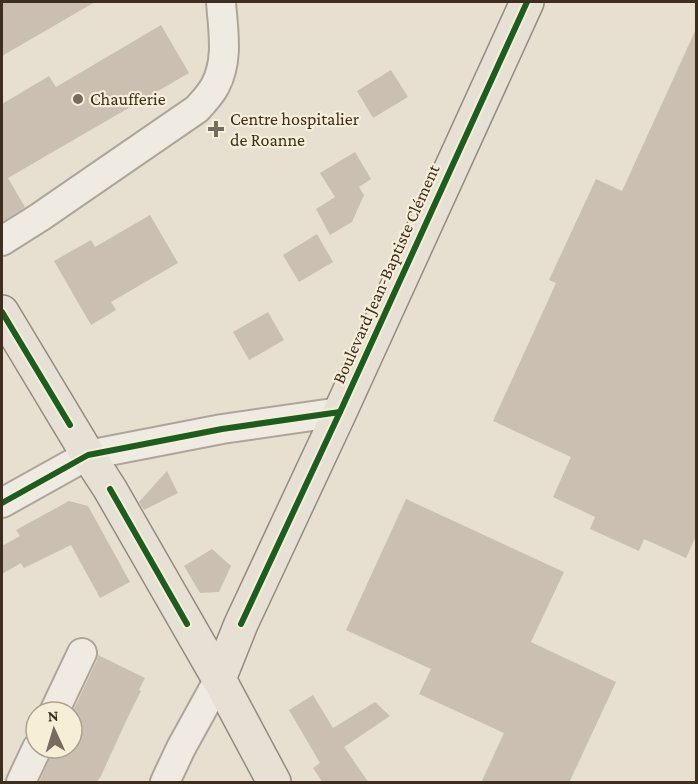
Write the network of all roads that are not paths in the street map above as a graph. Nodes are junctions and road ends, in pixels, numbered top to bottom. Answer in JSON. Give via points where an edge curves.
{"nodes":[{"id":1,"x":221,"y":2,"type":"edge"},
{"id":2,"x":527,"y":2,"type":"edge"},
{"id":3,"x":3,"y":240,"type":"edge"},
{"id":4,"x":2,"y":312,"type":"edge"},
{"id":5,"x":340,"y":412,"type":"junction"},
{"id":6,"x":88,"y":455,"type":"junction"},
{"id":7,"x":2,"y":503,"type":"edge"},
{"id":8,"x":82,"y":653,"type":"dead end"},
{"id":9,"x":219,"y":679,"type":"junction"},
{"id":10,"x":60,"y":700,"type":"edge"},
{"id":11,"x":32,"y":760,"type":"edge"},
{"id":12,"x":21,"y":783,"type":"edge"},
{"id":13,"x":165,"y":783,"type":"edge"},
{"id":14,"x":274,"y":783,"type":"edge"}],
"edges":[{"from":1,"to":3,"type":"street","via":[[222,68],[214,88],[197,109]]},
{"from":2,"to":5,"type":"main road","name":"Boulevard Jean-Baptiste Clément"},
{"from":4,"to":6,"type":"main road"},
{"from":5,"to":6,"type":"street","via":[[222,429]]},
{"from":5,"to":9,"type":"main road","name":"Boulevard Jean-Baptiste Clément"},
{"from":6,"to":7,"type":"street"},
{"from":6,"to":9,"type":"main road"},
{"from":8,"to":10,"type":"street"},
{"from":9,"to":13,"type":"street","name":"Boulevard Jean-Baptiste Clément"},
{"from":9,"to":14,"type":"main road"},
{"from":11,"to":12,"type":"street"}]}
